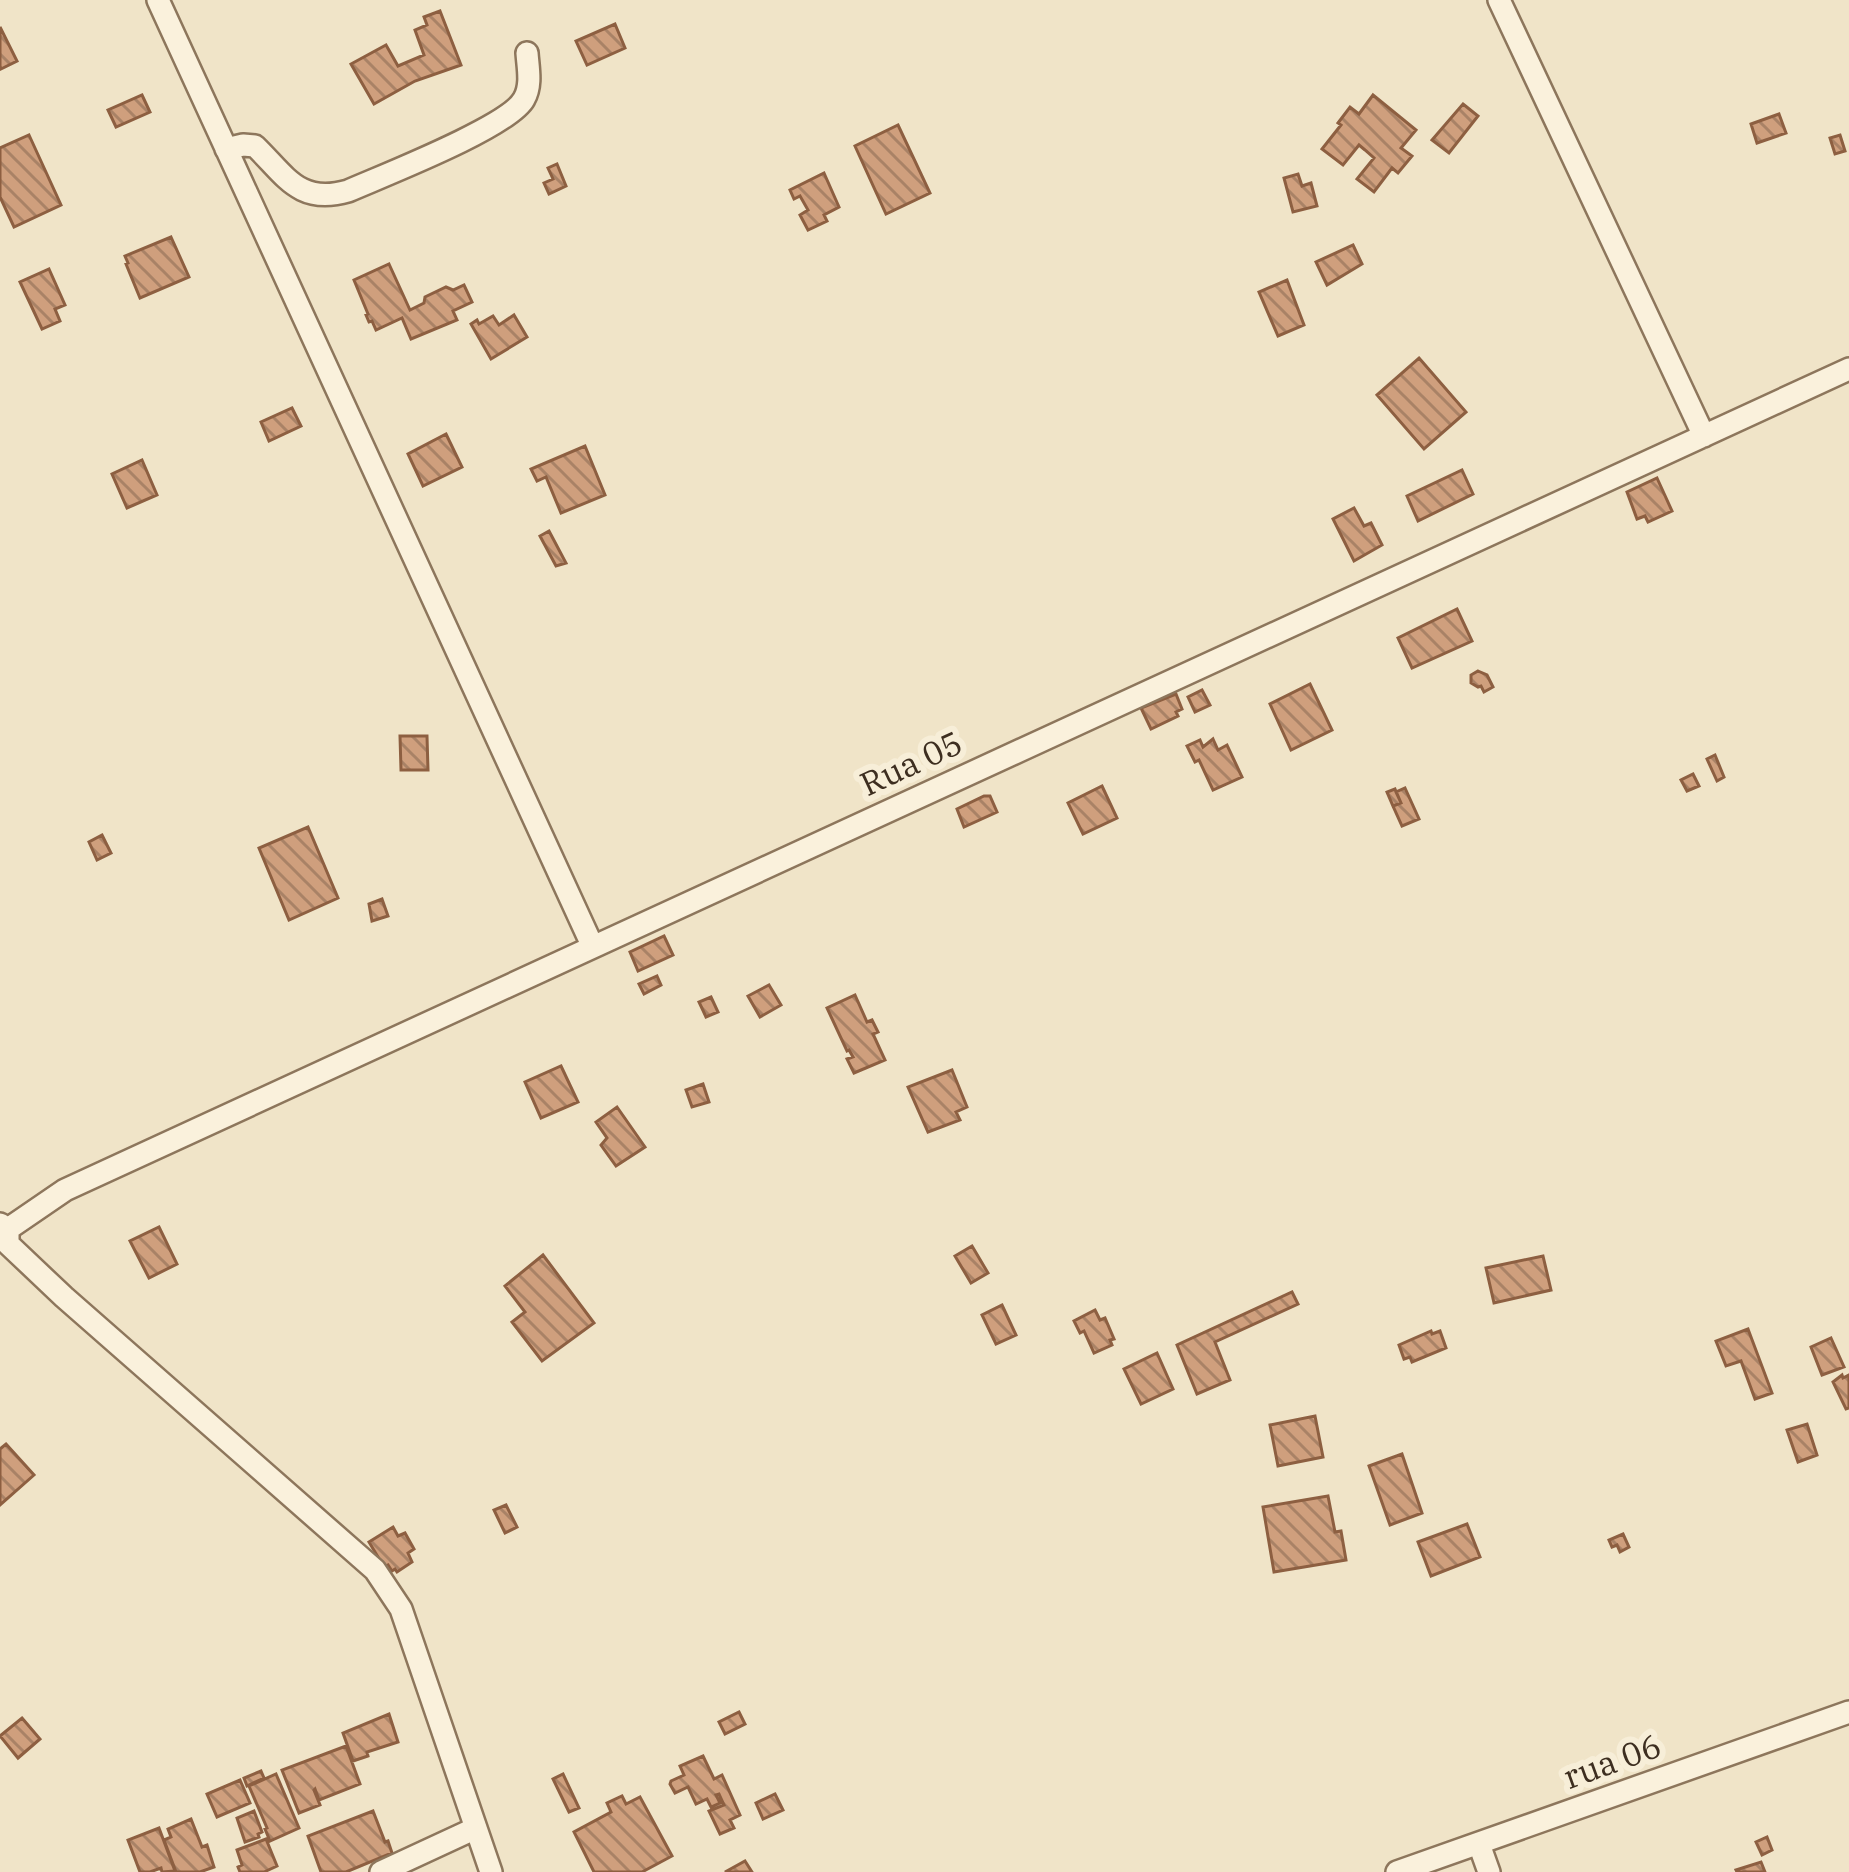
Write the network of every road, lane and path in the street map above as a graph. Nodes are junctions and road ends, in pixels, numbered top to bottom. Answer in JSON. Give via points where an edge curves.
{"nodes":[{"id":1,"x":158,"y":0,"type":"edge"},
{"id":2,"x":1499,"y":0,"type":"edge"},
{"id":3,"x":527,"y":52,"type":"dead end"},
{"id":4,"x":226,"y":149,"type":"junction"},
{"id":5,"x":1849,"y":369,"type":"edge"},
{"id":6,"x":1705,"y":436,"type":"junction"},
{"id":7,"x":592,"y":945,"type":"junction"},
{"id":8,"x":4,"y":1236,"type":"edge"},
{"id":9,"x":1849,"y":1712,"type":"edge"},
{"id":10,"x":476,"y":1828,"type":"junction"},
{"id":11,"x":1479,"y":1844,"type":"junction"},
{"id":12,"x":381,"y":1872,"type":"edge"},
{"id":13,"x":491,"y":1872,"type":"edge"},
{"id":14,"x":1397,"y":1872,"type":"edge"},
{"id":15,"x":1489,"y":1872,"type":"edge"}],
"edges":[{"from":1,"to":4,"type":"street"},
{"from":2,"to":6,"type":"street"},
{"from":3,"to":4,"type":"street","via":[[529,88],[520,106],[348,191],[306,193],[255,146]]},
{"from":4,"to":7,"type":"street"},
{"from":5,"to":6,"type":"street","name":"Rua 05"},
{"from":6,"to":7,"type":"street","name":"Rua 05"},
{"from":7,"to":8,"type":"street","name":"Rua 05","via":[[64,1190]]},
{"from":8,"to":10,"type":"street","via":[[376,1570],[401,1609]]},
{"from":9,"to":11,"type":"street","name":"rua 06"},
{"from":10,"to":12,"type":"street"},
{"from":10,"to":13,"type":"street"},
{"from":11,"to":14,"type":"street","name":"rua 06"},
{"from":11,"to":15,"type":"street"}]}
